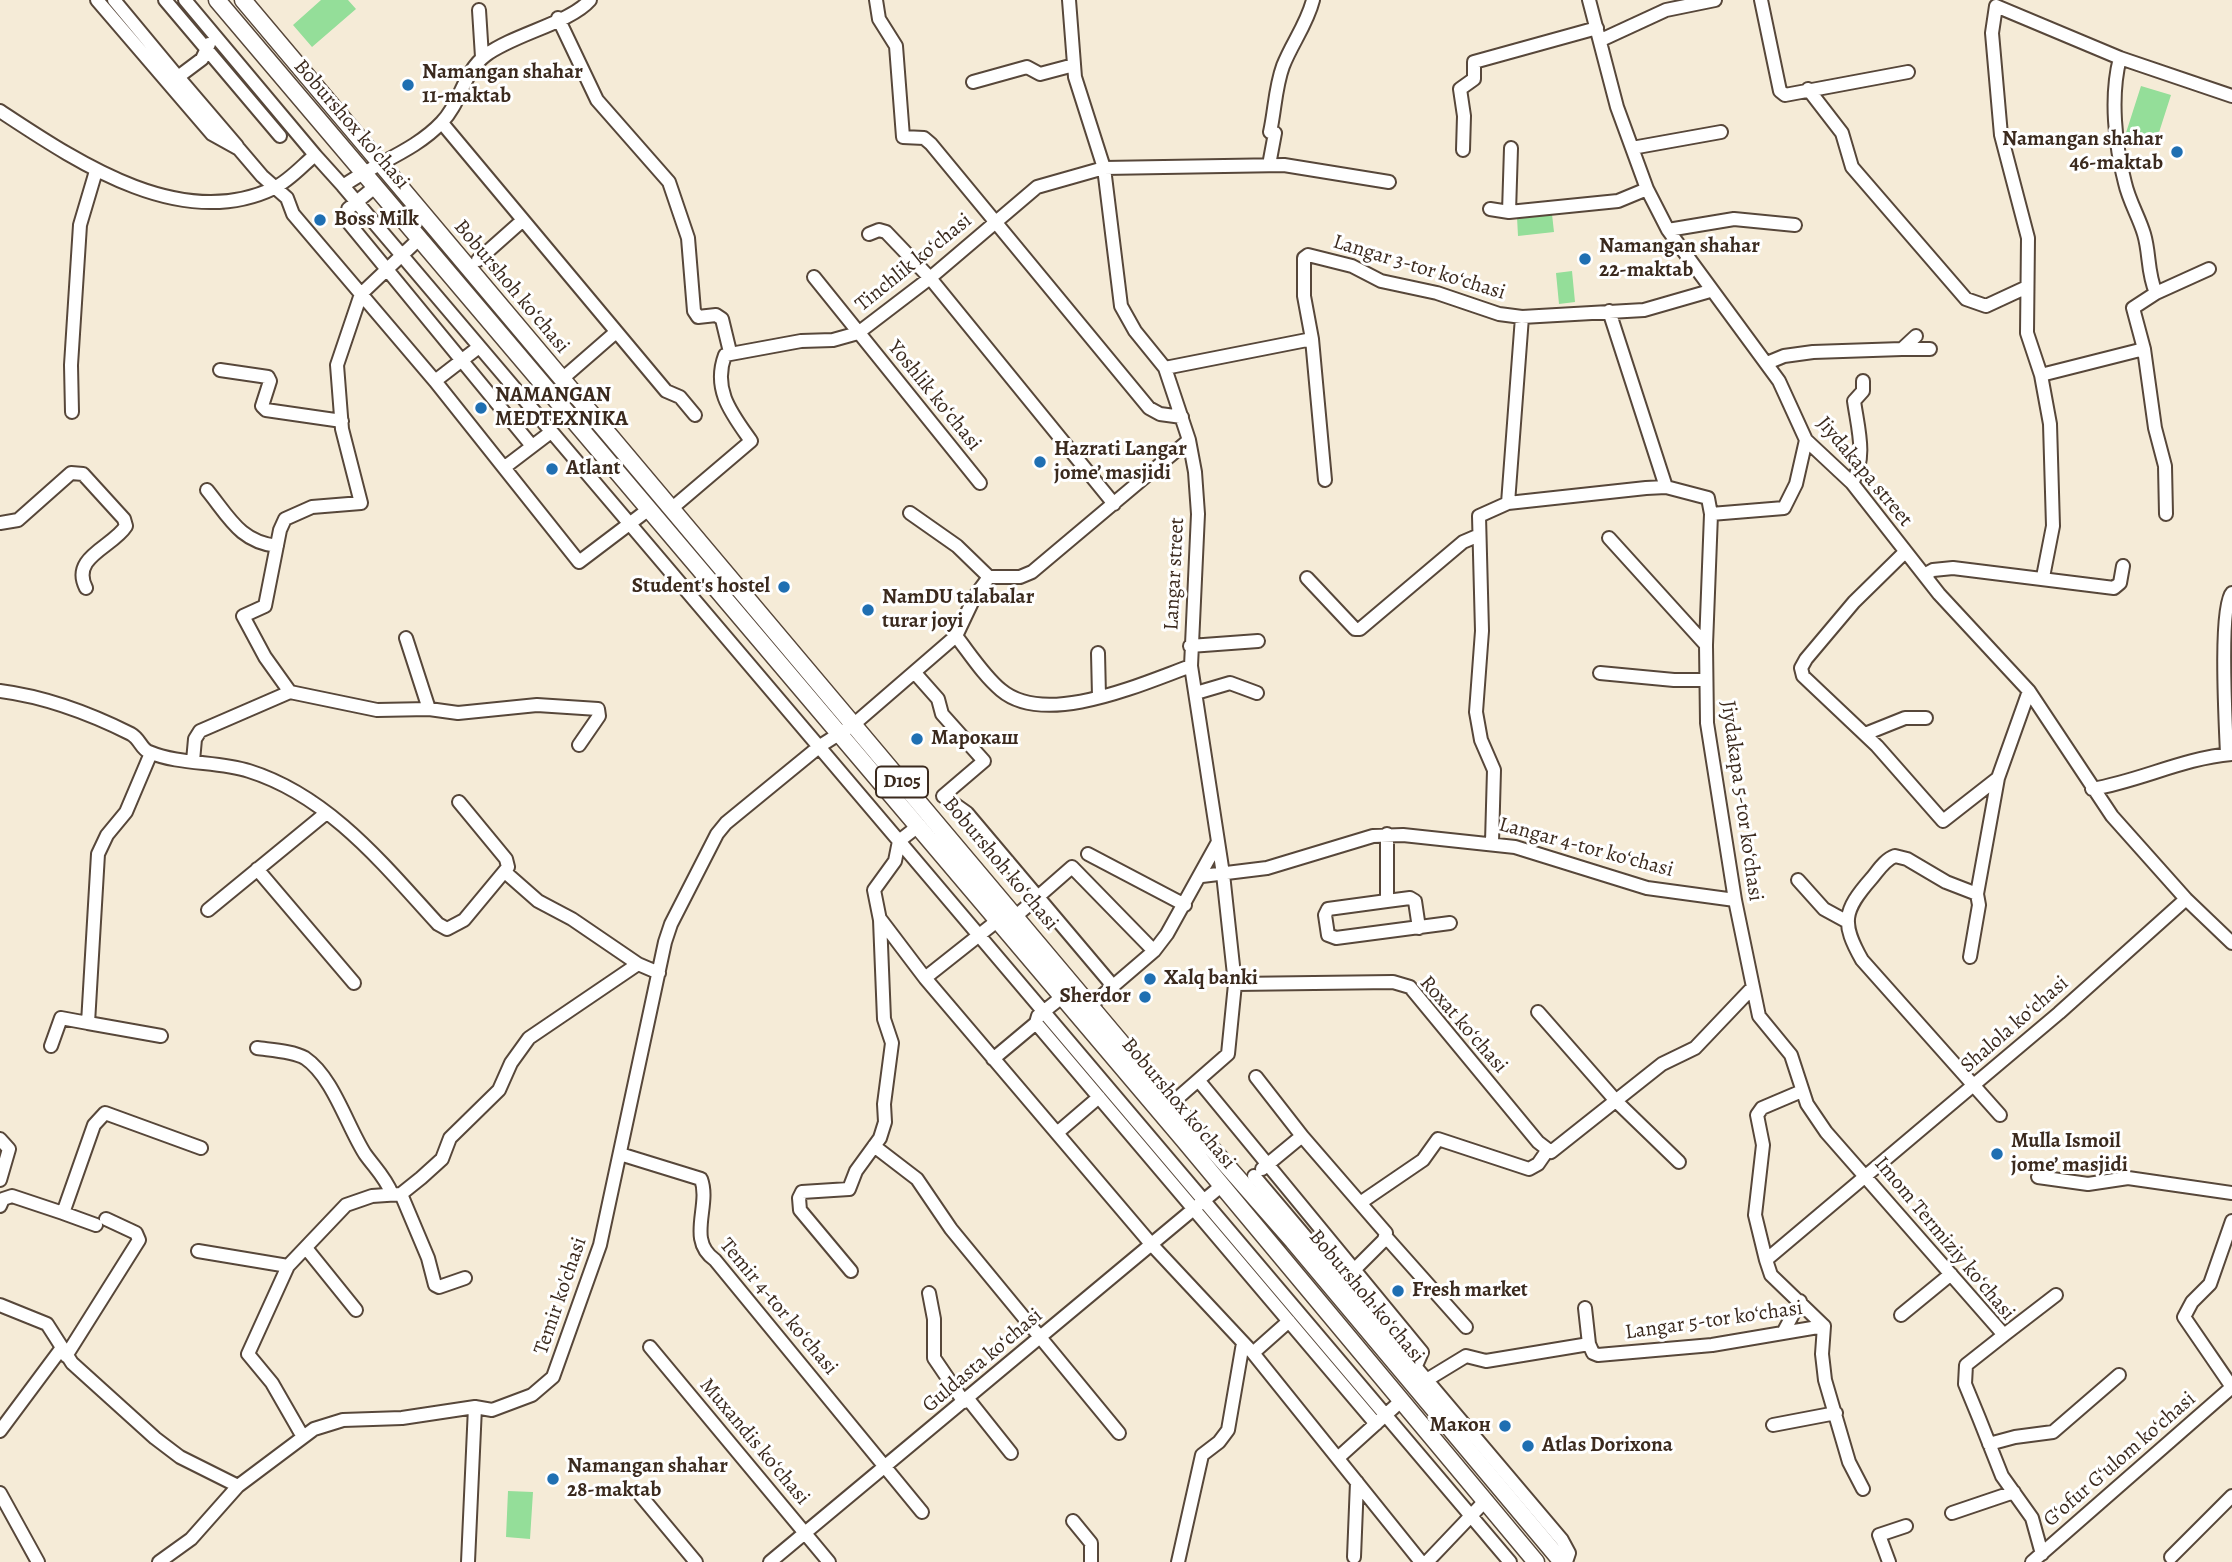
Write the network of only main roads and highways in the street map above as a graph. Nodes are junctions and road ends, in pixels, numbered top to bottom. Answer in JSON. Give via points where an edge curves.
{"nodes":[{"id":1,"x":217,"y":0,"type":"edge"},
{"id":2,"x":243,"y":0,"type":"edge"},
{"id":3,"x":1535,"y":1562,"type":"edge"},
{"id":4,"x":1564,"y":1562,"type":"edge"}],
"edges":[{"from":1,"to":3,"type":"main road","name":"Boburshox ko'chasi","number":"D105"},
{"from":2,"to":4,"type":"main road","name":"Boburshoh koʻchasi","number":"D105","via":[[1172,1104],[1248,1181],[1366,1319]]}]}
